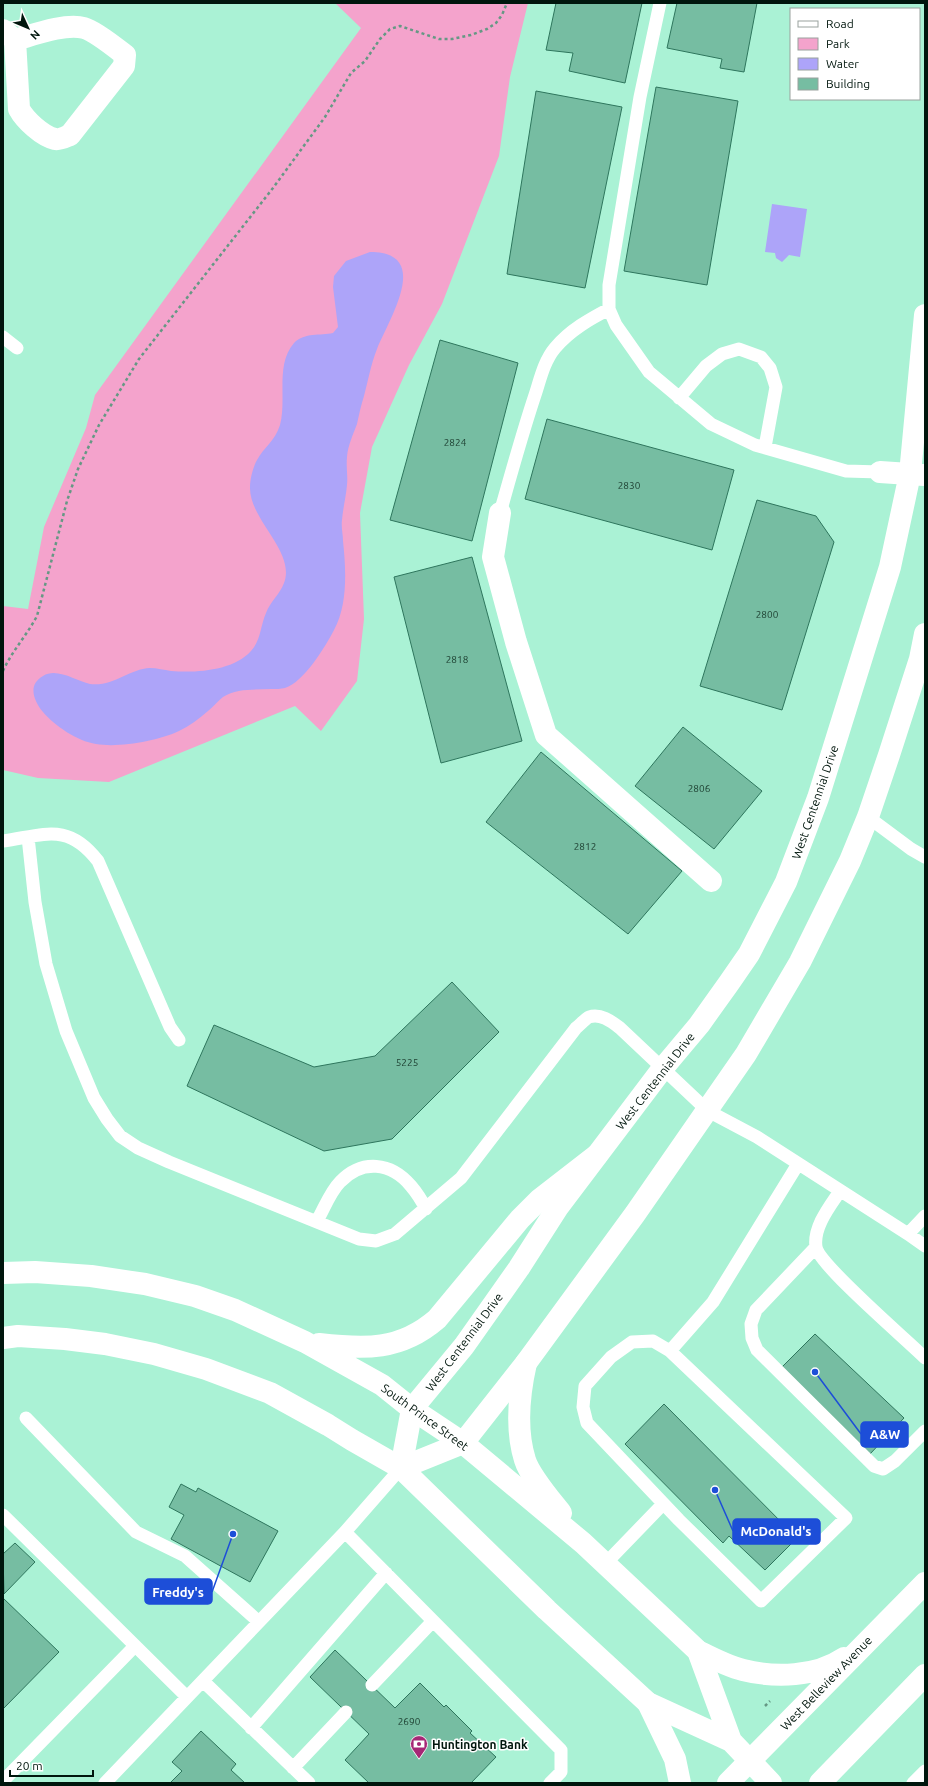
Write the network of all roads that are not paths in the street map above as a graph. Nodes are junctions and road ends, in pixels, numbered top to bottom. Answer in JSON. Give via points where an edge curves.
{"nodes":[{"id":1,"x":660,"y":3,"type":"edge"},
{"id":2,"x":9,"y":35,"type":"edge"},
{"id":3,"x":610,"y":309,"type":"junction"},
{"id":4,"x":925,"y":315,"type":"edge"},
{"id":5,"x":3,"y":337,"type":"edge"},
{"id":6,"x":18,"y":348,"type":"dead end"},
{"id":7,"x":679,"y":398,"type":"junction"},
{"id":8,"x":765,"y":447,"type":"junction"},
{"id":9,"x":880,"y":472,"type":"joint"},
{"id":10,"x":918,"y":475,"type":"edge"},
{"id":11,"x":500,"y":513,"type":"joint"},
{"id":12,"x":925,"y":634,"type":"edge"},
{"id":13,"x":868,"y":817,"type":"junction"},
{"id":14,"x":28,"y":837,"type":"junction"},
{"id":15,"x":3,"y":841,"type":"edge"},
{"id":16,"x":925,"y":857,"type":"edge"},
{"id":17,"x":711,"y":881,"type":"dead end"},
{"id":18,"x":179,"y":1040,"type":"dead end"},
{"id":19,"x":663,"y":1068,"type":"junction"},
{"id":20,"x":708,"y":1111,"type":"junction"},
{"id":21,"x":597,"y":1155,"type":"junction"},
{"id":22,"x":798,"y":1164,"type":"junction"},
{"id":23,"x":840,"y":1191,"type":"junction"},
{"id":24,"x":426,"y":1209,"type":"junction"},
{"id":25,"x":925,"y":1216,"type":"edge"},
{"id":26,"x":317,"y":1221,"type":"junction"},
{"id":27,"x":908,"y":1234,"type":"junction"},
{"id":28,"x":816,"y":1246,"type":"junction"},
{"id":29,"x":925,"y":1246,"type":"edge"},
{"id":30,"x":3,"y":1273,"type":"edge"},
{"id":31,"x":3,"y":1338,"type":"edge"},
{"id":32,"x":305,"y":1342,"type":"junction"},
{"id":33,"x":670,"y":1351,"type":"junction"},
{"id":34,"x":925,"y":1358,"type":"edge"},
{"id":35,"x":526,"y":1362,"type":"junction"},
{"id":36,"x":412,"y":1409,"type":"junction"},
{"id":37,"x":26,"y":1418,"type":"dead end"},
{"id":38,"x":925,"y":1431,"type":"edge"},
{"id":39,"x":463,"y":1443,"type":"junction"},
{"id":40,"x":401,"y":1468,"type":"junction"},
{"id":41,"x":663,"y":1504,"type":"junction"},
{"id":42,"x":3,"y":1515,"type":"edge"},
{"id":43,"x":344,"y":1532,"type":"junction"},
{"id":44,"x":583,"y":1543,"type":"junction"},
{"id":45,"x":606,"y":1563,"type":"junction"},
{"id":46,"x":386,"y":1573,"type":"junction"},
{"id":47,"x":925,"y":1583,"type":"edge"},
{"id":48,"x":433,"y":1621,"type":"junction"},
{"id":49,"x":259,"y":1622,"type":"junction"},
{"id":50,"x":866,"y":1642,"type":"junction"},
{"id":51,"x":135,"y":1646,"type":"junction"},
{"id":52,"x":698,"y":1651,"type":"junction"},
{"id":53,"x":925,"y":1675,"type":"edge"},
{"id":54,"x":203,"y":1680,"type":"junction"},
{"id":55,"x":372,"y":1685,"type":"dead end"},
{"id":56,"x":187,"y":1697,"type":"junction"},
{"id":57,"x":648,"y":1703,"type":"junction"},
{"id":58,"x":346,"y":1712,"type":"dead end"},
{"id":59,"x":251,"y":1728,"type":"junction"},
{"id":60,"x":731,"y":1741,"type":"junction"},
{"id":61,"x":750,"y":1761,"type":"junction"},
{"id":62,"x":293,"y":1768,"type":"junction"},
{"id":63,"x":925,"y":1771,"type":"edge"},
{"id":64,"x":3,"y":1781,"type":"edge"},
{"id":65,"x":105,"y":1783,"type":"edge"},
{"id":66,"x":309,"y":1783,"type":"edge"},
{"id":67,"x":550,"y":1783,"type":"edge"},
{"id":68,"x":680,"y":1783,"type":"edge"},
{"id":69,"x":728,"y":1783,"type":"edge"},
{"id":70,"x":772,"y":1783,"type":"edge"},
{"id":71,"x":820,"y":1783,"type":"edge"},
{"id":72,"x":913,"y":1783,"type":"edge"}],
"edges":[{"from":1,"to":3,"type":"lane","via":[[640,97],[609,286]]},
{"from":2,"to":2,"type":"street","via":[[19,109],[25,119],[55,139],[70,135],[124,66],[125,56],[115,46],[85,28],[69,26]]},
{"from":3,"to":7,"type":"lane","via":[[616,325],[649,372]]},
{"from":3,"to":11,"type":"lane","via":[[574,330],[555,348],[546,363]]},
{"from":4,"to":10,"type":"street","name":"West Centennial Drive"},
{"from":5,"to":6,"type":"lane"},
{"from":7,"to":8,"type":"lane","via":[[711,424],[755,445]]},
{"from":7,"to":8,"type":"lane","via":[[706,366],[722,354],[739,349],[761,357],[770,368],[776,387]]},
{"from":8,"to":9,"type":"lane","via":[[846,471]]},
{"from":9,"to":10,"type":"street"},
{"from":10,"to":19,"type":"street","name":"West Centennial Drive","via":[[802,845],[749,954],[699,1025]]},
{"from":11,"to":17,"type":"street","via":[[493,557],[516,642],[546,735]]},
{"from":12,"to":13,"type":"street","via":[[920,658]]},
{"from":13,"to":16,"type":"lane"},
{"from":13,"to":20,"type":"street","via":[[847,868],[800,962],[746,1054]]},
{"from":14,"to":15,"type":"lane"},
{"from":14,"to":18,"type":"lane","via":[[63,834],[76,839],[98,861],[170,1027]]},
{"from":14,"to":26,"type":"lane","via":[[46,964],[66,1031],[94,1098],[107,1119],[120,1136],[138,1148]]},
{"from":19,"to":20,"type":"lane"},
{"from":19,"to":21,"type":"street","name":"West Centennial Drive"},
{"from":19,"to":24,"type":"lane","via":[[611,1021],[600,1016],[588,1017],[576,1028],[461,1178]]},
{"from":20,"to":22,"type":"lane"},
{"from":20,"to":35,"type":"street"},
{"from":21,"to":32,"type":"street","via":[[539,1200],[520,1219],[437,1319],[425,1329],[401,1341],[371,1348]]},
{"from":21,"to":36,"type":"street","name":"West Centennial Drive","via":[[558,1207],[469,1339]]},
{"from":22,"to":23,"type":"lane"},
{"from":22,"to":33,"type":"lane","via":[[713,1302]]},
{"from":23,"to":27,"type":"lane"},
{"from":23,"to":28,"type":"lane","via":[[824,1216],[817,1233]]},
{"from":24,"to":26,"type":"lane","via":[[395,1234],[376,1241],[359,1239]]},
{"from":24,"to":26,"type":"lane","via":[[411,1186],[393,1170],[374,1165],[354,1170],[339,1182]]},
{"from":25,"to":27,"type":"lane"},
{"from":27,"to":29,"type":"lane"},
{"from":28,"to":34,"type":"lane","via":[[820,1257],[834,1273]]},
{"from":28,"to":38,"type":"lane","via":[[756,1310],[752,1338],[757,1350],[874,1466],[883,1469],[895,1461]]},
{"from":30,"to":32,"type":"street","name":"South Prince Street","via":[[34,1272],[92,1276],[145,1284],[196,1296],[235,1310]]},
{"from":31,"to":40,"type":"street","name":"South Prince Street","via":[[18,1336],[105,1344],[154,1354],[206,1369],[270,1393]]},
{"from":32,"to":36,"type":"street","name":"South Prince Street","via":[[382,1385]]},
{"from":33,"to":41,"type":"lane","via":[[653,1341],[632,1342],[611,1357],[585,1386],[583,1407],[587,1423]]},
{"from":33,"to":41,"type":"lane","via":[[846,1518],[761,1601]]},
{"from":35,"to":39,"type":"street"},
{"from":35,"to":44,"type":"street","via":[[519,1404],[525,1461]]},
{"from":36,"to":39,"type":"street","name":"South Prince Street"},
{"from":36,"to":40,"type":"street","name":"West Centennial Drive"},
{"from":37,"to":49,"type":"lane","via":[[136,1532],[185,1556]]},
{"from":39,"to":40,"type":"street"},
{"from":39,"to":44,"type":"street","name":"South Prince Street"},
{"from":40,"to":43,"type":"lane"},
{"from":40,"to":57,"type":"street","name":"South Prince Street"},
{"from":41,"to":45,"type":"lane"},
{"from":42,"to":51,"type":"lane"},
{"from":43,"to":46,"type":"lane"},
{"from":43,"to":49,"type":"lane"},
{"from":44,"to":45,"type":"street","name":"South Prince Street"},
{"from":45,"to":52,"type":"street","name":"South Prince Street"},
{"from":46,"to":48,"type":"lane"},
{"from":46,"to":59,"type":"lane"},
{"from":47,"to":50,"type":"street","name":"West Belleview Avenue"},
{"from":48,"to":55,"type":"lane"},
{"from":48,"to":67,"type":"lane","via":[[561,1750],[561,1772]]},
{"from":49,"to":54,"type":"lane"},
{"from":50,"to":52,"type":"street","via":[[832,1666],[777,1675],[726,1665]]},
{"from":50,"to":61,"type":"street","name":"West Belleview Avenue"},
{"from":51,"to":56,"type":"lane"},
{"from":51,"to":64,"type":"lane"},
{"from":52,"to":60,"type":"street","name":"South Prince Street"},
{"from":53,"to":71,"type":"street"},
{"from":54,"to":56,"type":"lane"},
{"from":54,"to":59,"type":"lane"},
{"from":56,"to":65,"type":"lane"},
{"from":57,"to":60,"type":"street","name":"South Prince Street"},
{"from":57,"to":68,"type":"street","via":[[675,1759]]},
{"from":58,"to":62,"type":"lane"},
{"from":59,"to":62,"type":"lane"},
{"from":60,"to":61,"type":"street","name":"South Prince Street"},
{"from":61,"to":69,"type":"street","name":"West Belleview Avenue"},
{"from":61,"to":70,"type":"street","name":"South Prince Street"},
{"from":62,"to":66,"type":"lane"},
{"from":63,"to":72,"type":"lane"}]}
